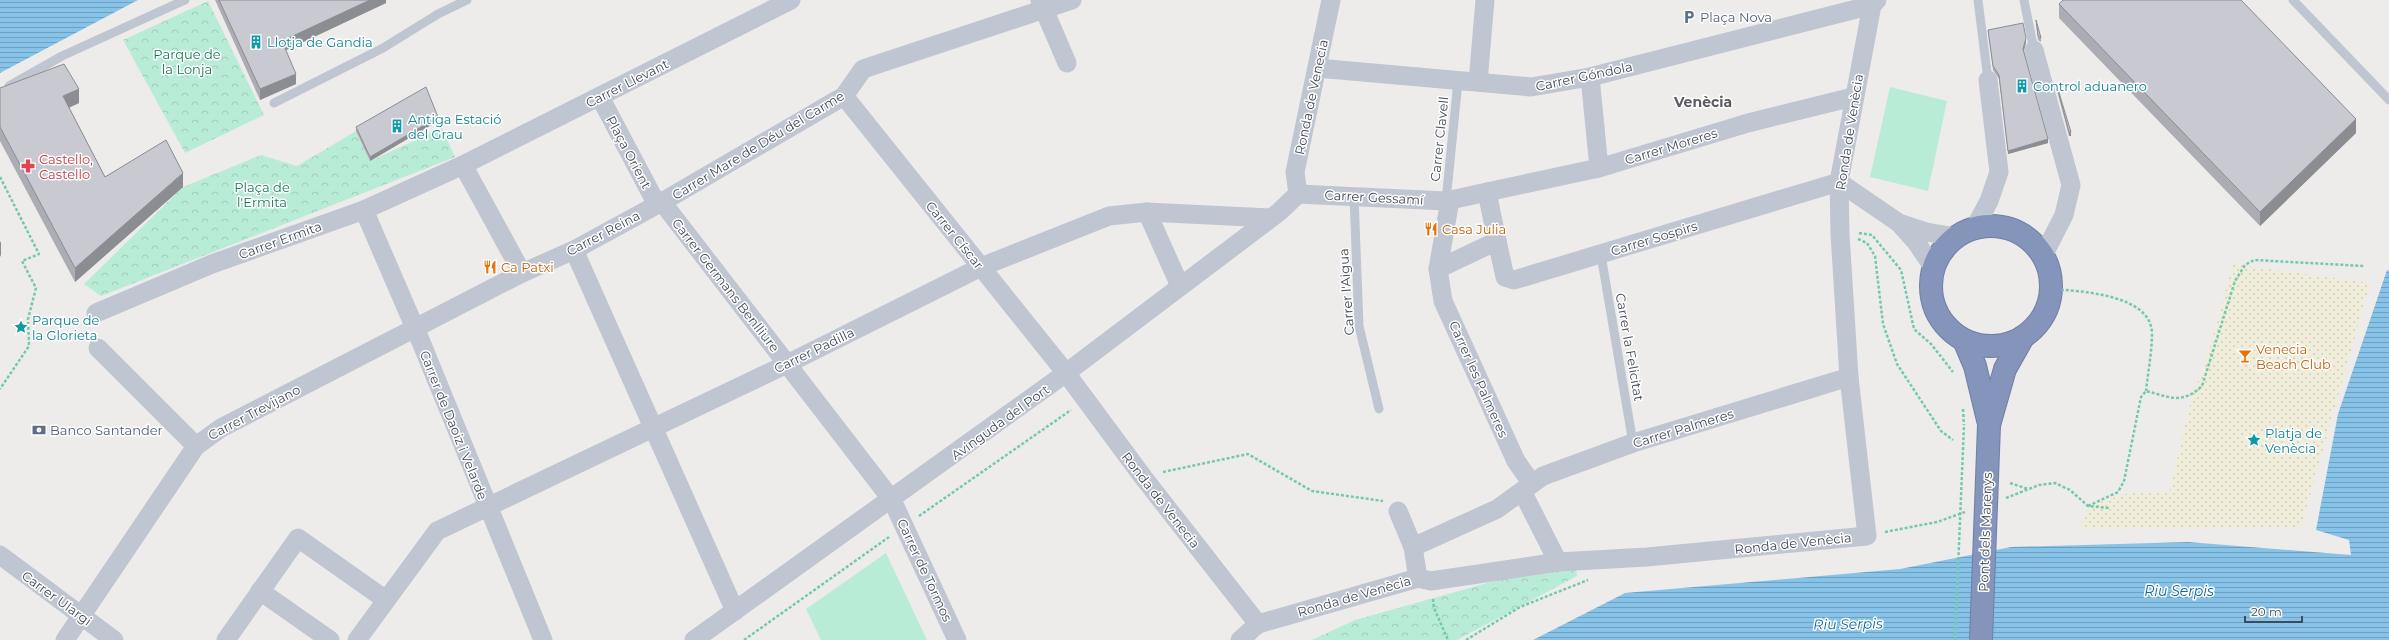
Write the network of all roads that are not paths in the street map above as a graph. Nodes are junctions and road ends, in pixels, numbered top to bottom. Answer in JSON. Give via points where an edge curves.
{"nodes":[{"id":1,"x":185,"y":0,"type":"edge"},
{"id":2,"x":467,"y":0,"type":"edge"},
{"id":3,"x":791,"y":0,"type":"edge"},
{"id":4,"x":1072,"y":0,"type":"edge"},
{"id":5,"x":1331,"y":0,"type":"edge"},
{"id":6,"x":1485,"y":0,"type":"edge"},
{"id":7,"x":1978,"y":0,"type":"edge"},
{"id":8,"x":2024,"y":0,"type":"edge"},
{"id":9,"x":2293,"y":0,"type":"edge"},
{"id":10,"x":1875,"y":2,"type":"edge"},
{"id":11,"x":1042,"y":4,"type":"edge"},
{"id":12,"x":2034,"y":50,"type":"joint"},
{"id":13,"x":1067,"y":63,"type":"dead end"},
{"id":14,"x":1317,"y":68,"type":"junction"},
{"id":15,"x":1590,"y":77,"type":"junction"},
{"id":16,"x":1988,"y":80,"type":"joint"},
{"id":17,"x":1458,"y":81,"type":"junction"},
{"id":18,"x":1478,"y":82,"type":"junction"},
{"id":19,"x":1,"y":91,"type":"edge"},
{"id":20,"x":844,"y":96,"type":"junction"},
{"id":21,"x":600,"y":97,"type":"junction"},
{"id":22,"x":1853,"y":97,"type":"junction"},
{"id":23,"x":2389,"y":100,"type":"edge"},
{"id":24,"x":274,"y":103,"type":"dead end"},
{"id":25,"x":463,"y":165,"type":"junction"},
{"id":26,"x":1599,"y":168,"type":"junction"},
{"id":27,"x":1839,"y":182,"type":"junction"},
{"id":28,"x":1487,"y":192,"type":"junction"},
{"id":29,"x":1298,"y":194,"type":"junction"},
{"id":30,"x":1354,"y":197,"type":"junction"},
{"id":31,"x":1448,"y":201,"type":"junction"},
{"id":32,"x":662,"y":202,"type":"junction"},
{"id":33,"x":364,"y":210,"type":"junction"},
{"id":34,"x":1147,"y":212,"type":"junction"},
{"id":35,"x":1270,"y":218,"type":"junction"},
{"id":36,"x":1899,"y":223,"type":"junction"},
{"id":37,"x":1965,"y":233,"type":"junction"},
{"id":38,"x":1497,"y":241,"type":"junction"},
{"id":39,"x":574,"y":250,"type":"junction"},
{"id":40,"x":1601,"y":255,"type":"junction"},
{"id":41,"x":2043,"y":256,"type":"junction"},
{"id":42,"x":981,"y":267,"type":"junction"},
{"id":43,"x":1933,"y":267,"type":"junction"},
{"id":44,"x":1438,"y":269,"type":"junction"},
{"id":45,"x":522,"y":273,"type":"junction"},
{"id":46,"x":1180,"y":286,"type":"junction"},
{"id":47,"x":96,"y":313,"type":"dead end"},
{"id":48,"x":415,"y":328,"type":"junction"},
{"id":49,"x":2024,"y":337,"type":"junction"},
{"id":50,"x":1964,"y":340,"type":"junction"},
{"id":51,"x":98,"y":348,"type":"dead end"},
{"id":52,"x":787,"y":364,"type":"junction"},
{"id":53,"x":1066,"y":373,"type":"junction"},
{"id":54,"x":1849,"y":377,"type":"junction"},
{"id":55,"x":1379,"y":409,"type":"dead end"},
{"id":56,"x":1989,"y":425,"type":"junction"},
{"id":57,"x":653,"y":426,"type":"junction"},
{"id":58,"x":1633,"y":443,"type":"junction"},
{"id":59,"x":196,"y":446,"type":"junction"},
{"id":60,"x":1527,"y":488,"type":"junction"},
{"id":61,"x":892,"y":500,"type":"junction"},
{"id":62,"x":486,"y":505,"type":"junction"},
{"id":63,"x":1398,"y":511,"type":"road end"},
{"id":64,"x":1414,"y":548,"type":"junction"},
{"id":65,"x":0,"y":555,"type":"edge"},
{"id":66,"x":1558,"y":562,"type":"junction"},
{"id":67,"x":1424,"y":580,"type":"junction"},
{"id":68,"x":260,"y":591,"type":"junction"},
{"id":69,"x":386,"y":600,"type":"junction"},
{"id":70,"x":735,"y":611,"type":"junction"},
{"id":71,"x":82,"y":616,"type":"junction"},
{"id":72,"x":1258,"y":624,"type":"junction"},
{"id":73,"x":65,"y":640,"type":"edge"},
{"id":74,"x":114,"y":640,"type":"edge"},
{"id":75,"x":226,"y":640,"type":"edge"},
{"id":76,"x":330,"y":640,"type":"edge"},
{"id":77,"x":357,"y":640,"type":"edge"},
{"id":78,"x":543,"y":640,"type":"edge"},
{"id":79,"x":694,"y":640,"type":"edge"},
{"id":80,"x":958,"y":640,"type":"edge"},
{"id":81,"x":1240,"y":640,"type":"edge"},
{"id":82,"x":1981,"y":640,"type":"edge"}],
"edges":[{"from":1,"to":19,"type":"lane","via":[[62,56]]},
{"from":2,"to":24,"type":"lane","via":[[438,14],[383,48]]},
{"from":3,"to":21,"type":"street","name":"Carrer Llevant"},
{"from":4,"to":11,"type":"street","name":"Carrer Mare de Déu del Carme"},
{"from":5,"to":14,"type":"street","name":"Ronda de Venecia"},
{"from":6,"to":18,"type":"street"},
{"from":7,"to":16,"type":"lane"},
{"from":8,"to":12,"type":"lane"},
{"from":9,"to":23,"type":"lane"},
{"from":10,"to":15,"type":"street","name":"Carrer Góndola"},
{"from":10,"to":22,"type":"street","name":"Ronda de Venècia"},
{"from":11,"to":13,"type":"street"},
{"from":11,"to":20,"type":"street","name":"Carrer Mare de Déu del Carme","via":[[863,69]]},
{"from":12,"to":41,"type":"street","via":[[2071,185],[2064,215]]},
{"from":14,"to":17,"type":"street","name":"Carrer Góndola"},
{"from":14,"to":29,"type":"street","name":"Ronda de Venecia","via":[[1295,172]]},
{"from":15,"to":18,"type":"street","name":"Carrer Góndola","via":[[1531,87]]},
{"from":15,"to":26,"type":"street"},
{"from":16,"to":37,"type":"street","via":[[1999,172],[1990,201]]},
{"from":17,"to":18,"type":"street","name":"Carrer Góndola"},
{"from":17,"to":31,"type":"lane","name":"Carrer Clavell"},
{"from":20,"to":32,"type":"street","name":"Carrer Mare de Déu del Carme"},
{"from":20,"to":42,"type":"street","name":"Carrer Císcar"},
{"from":21,"to":25,"type":"street","name":"Carrer Llevant"},
{"from":21,"to":32,"type":"street","name":"Plaça Orient","via":[[654,199]]},
{"from":22,"to":26,"type":"street","name":"Carrer Moreres","via":[[1748,123]]},
{"from":22,"to":27,"type":"street","name":"Ronda de Venècia"},
{"from":25,"to":33,"type":"street","name":"Carrer Ermita"},
{"from":25,"to":45,"type":"street"},
{"from":26,"to":28,"type":"street","name":"Carrer Moreres"},
{"from":27,"to":36,"type":"street"},
{"from":27,"to":40,"type":"street","name":"Carrer Sospirs"},
{"from":27,"to":54,"type":"street","name":"Ronda de Venècia"},
{"from":28,"to":31,"type":"street","name":"Carrer Gessamí"},
{"from":28,"to":38,"type":"street"},
{"from":29,"to":30,"type":"street","name":"Carrer Gessamí"},
{"from":29,"to":35,"type":"street","name":"Avinguda del Port"},
{"from":30,"to":31,"type":"street","name":"Carrer Gessamí"},
{"from":30,"to":55,"type":"lane","name":"Carrer l'Aigua","via":[[1359,326]]},
{"from":31,"to":44,"type":"street","name":"Carrer les Palmeres"},
{"from":32,"to":39,"type":"street","name":"Carrer Reina"},
{"from":32,"to":52,"type":"street","name":"Carrer Germans Benlliure"},
{"from":33,"to":47,"type":"street","name":"Carrer Ermita","via":[[212,264]]},
{"from":33,"to":48,"type":"street","name":"Carrer de Daoiz i Velarde"},
{"from":34,"to":35,"type":"street","name":"Carrer Padilla"},
{"from":34,"to":42,"type":"street","name":"Carrer Padilla","via":[[1109,216]]},
{"from":34,"to":46,"type":"street"},
{"from":35,"to":46,"type":"street","name":"Avinguda del Port"},
{"from":36,"to":37,"type":"street","via":[[1926,232]]},
{"from":36,"to":43,"type":"street"},
{"from":37,"to":41,"type":"highway","via":[[1993,226],[2013,230],[2030,241]]},
{"from":37,"to":43,"type":"highway","via":[[1942,250]]},
{"from":38,"to":40,"type":"street","name":"Carrer Sospirs","via":[[1505,277],[1514,280]]},
{"from":38,"to":44,"type":"street"},
{"from":39,"to":45,"type":"street","name":"Carrer Reina"},
{"from":39,"to":57,"type":"street"},
{"from":40,"to":58,"type":"lane","name":"Carrer la Felicitat"},
{"from":41,"to":49,"type":"highway","via":[[2051,277],[2049,303],[2043,316]]},
{"from":42,"to":52,"type":"street","name":"Carrer Padilla"},
{"from":42,"to":53,"type":"street","name":"Carrer Císcar"},
{"from":43,"to":50,"type":"highway","via":[[1930,291],[1935,309],[1944,325]]},
{"from":44,"to":60,"type":"street","name":"Carrer les Palmeres","via":[[1443,301]]},
{"from":45,"to":48,"type":"street","name":"Carrer Reina"},
{"from":46,"to":53,"type":"street","name":"Avinguda del Port"},
{"from":48,"to":59,"type":"street","name":"Carrer Trevijano","via":[[221,428]]},
{"from":48,"to":62,"type":"street","name":"Carrer de Daoiz i Velarde"},
{"from":49,"to":50,"type":"highway","via":[[2004,345],[1984,346]]},
{"from":49,"to":56,"type":"highway","via":[[2005,369]]},
{"from":50,"to":56,"type":"highway","via":[[1975,366]]},
{"from":51,"to":59,"type":"street"},
{"from":52,"to":57,"type":"street","name":"Carrer Padilla"},
{"from":52,"to":61,"type":"street","name":"Carrer Germans Benlliure"},
{"from":53,"to":61,"type":"street","name":"Avinguda del Port"},
{"from":53,"to":72,"type":"street","name":"Ronda de Venecia","via":[[1143,477]]},
{"from":54,"to":58,"type":"street","name":"Carrer Palmeres"},
{"from":54,"to":66,"type":"street","name":"Ronda de Venècia","via":[[1867,536],[1647,557]]},
{"from":56,"to":82,"type":"highway","name":"Pont dels Marenys","bridge":true},
{"from":57,"to":62,"type":"street","name":"Carrer Padilla"},
{"from":57,"to":70,"type":"street"},
{"from":58,"to":60,"type":"street","name":"Carrer Palmeres","via":[[1543,476]]},
{"from":59,"to":71,"type":"street","name":"Carrer Trevijano"},
{"from":60,"to":64,"type":"street","name":"Carrer Palmeres","via":[[1497,509]]},
{"from":60,"to":66,"type":"street","name":"Carrer les Palmeres"},
{"from":61,"to":70,"type":"street","name":"Avinguda del Port"},
{"from":61,"to":80,"type":"street","name":"Carrer de Tormos"},
{"from":62,"to":69,"type":"street","name":"Carrer Padilla","via":[[437,531]]},
{"from":62,"to":78,"type":"street","name":"Carrer de Daoiz i Velarde"},
{"from":63,"to":64,"type":"street"},
{"from":64,"to":67,"type":"street"},
{"from":65,"to":71,"type":"street","name":"Carrer Ulargi"},
{"from":66,"to":67,"type":"street","name":"Ronda de Venècia"},
{"from":67,"to":72,"type":"street","name":"Ronda de Venècia"},
{"from":68,"to":69,"type":"street","via":[[298,538]]},
{"from":68,"to":75,"type":"street"},
{"from":68,"to":76,"type":"street"},
{"from":69,"to":77,"type":"street","name":"Carrer Padilla"},
{"from":70,"to":79,"type":"street","name":"Avinguda del Port"},
{"from":71,"to":73,"type":"street","name":"Carrer Trevijano"},
{"from":71,"to":74,"type":"street","name":"Carrer Ulargi"},
{"from":72,"to":81,"type":"street"}]}
